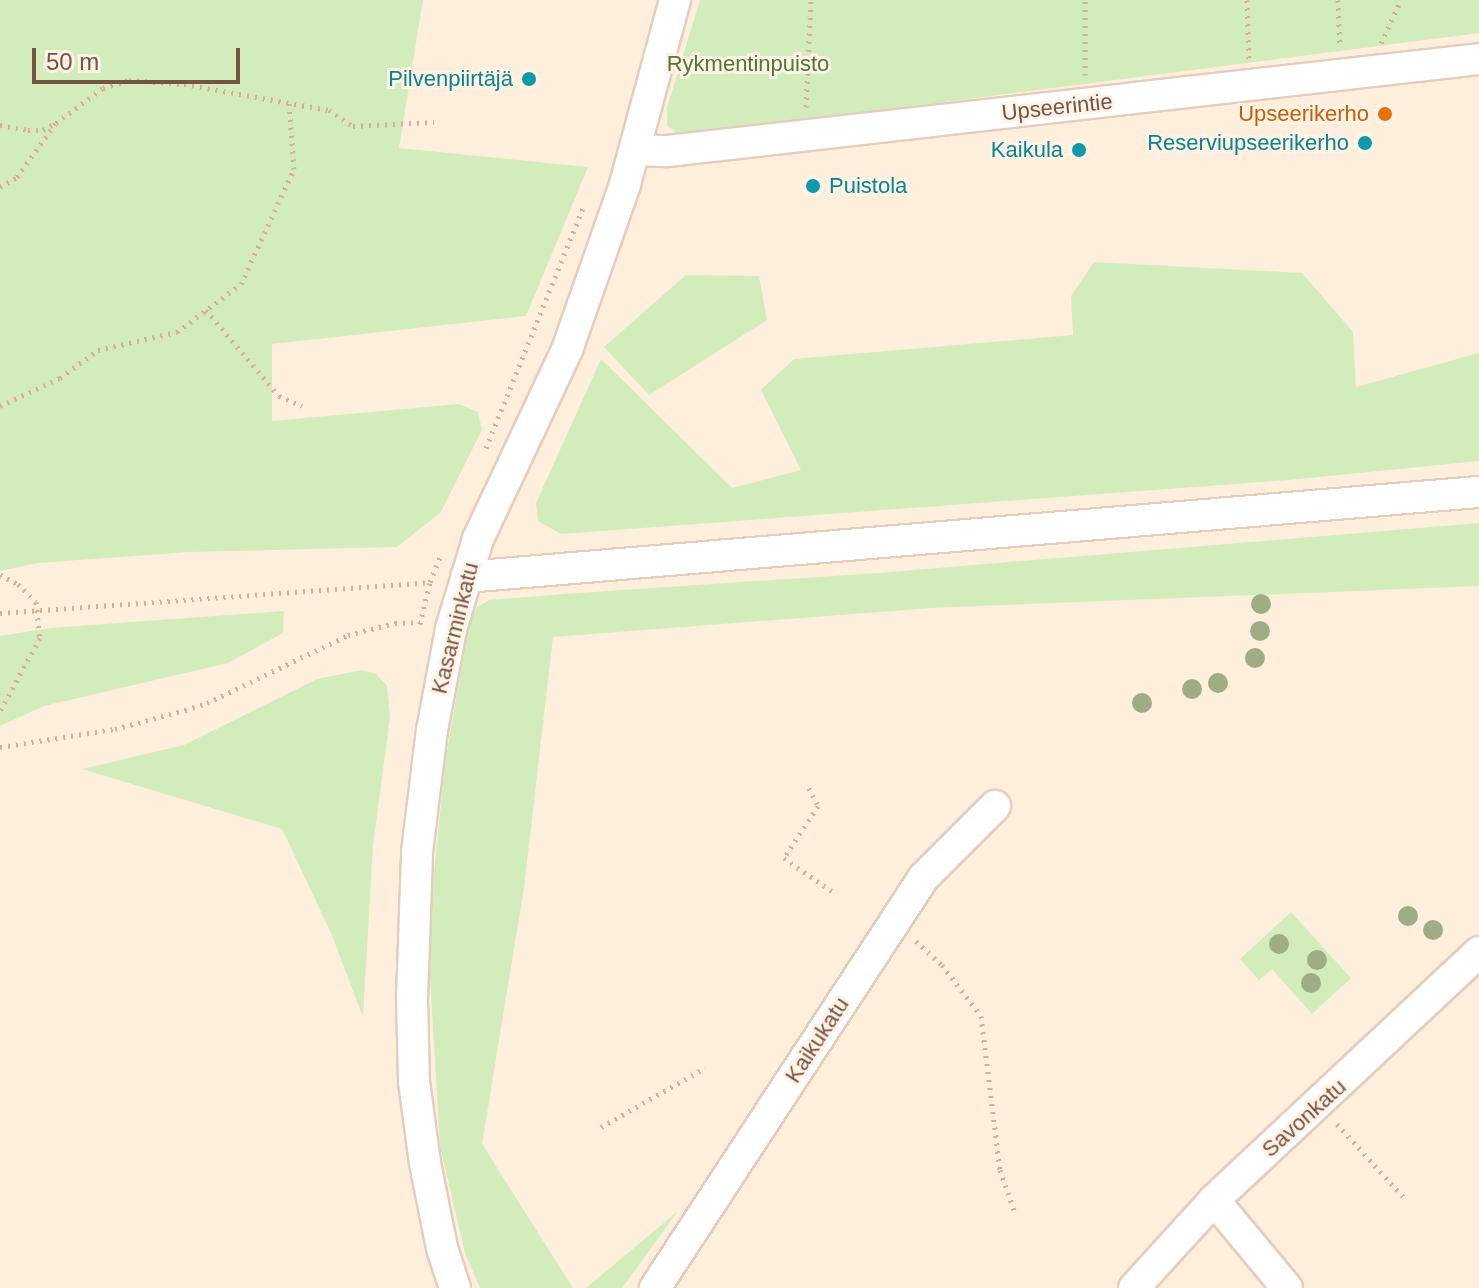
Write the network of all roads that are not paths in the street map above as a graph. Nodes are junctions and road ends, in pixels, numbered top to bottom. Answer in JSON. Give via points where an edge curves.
{"nodes":[{"id":1,"x":675,"y":0,"type":"edge"},
{"id":2,"x":1479,"y":59,"type":"edge"},
{"id":3,"x":635,"y":150,"type":"junction"},
{"id":4,"x":1479,"y":492,"type":"edge"},
{"id":5,"x":466,"y":577,"type":"junction"},
{"id":6,"x":995,"y":806,"type":"dead end"},
{"id":7,"x":1479,"y":952,"type":"edge"},
{"id":8,"x":1214,"y":1200,"type":"junction"},
{"id":9,"x":455,"y":1288,"type":"edge"},
{"id":10,"x":655,"y":1288,"type":"edge"},
{"id":11,"x":1134,"y":1288,"type":"edge"},
{"id":12,"x":1287,"y":1288,"type":"edge"}],
"edges":[{"from":1,"to":3,"type":"street","name":"Kasarminkatu"},
{"from":2,"to":3,"type":"street","name":"Upseerintie","via":[[668,151]]},
{"from":3,"to":5,"type":"street","name":"Kasarminkatu","via":[[567,350],[478,539]]},
{"from":4,"to":5,"type":"street"},
{"from":5,"to":9,"type":"street","name":"Kasarminkatu","via":[[432,730],[417,852],[412,998],[414,1082],[425,1163]]},
{"from":6,"to":10,"type":"street","name":"Kaikukatu","via":[[923,878]]},
{"from":7,"to":8,"type":"street","name":"Savonkatu"},
{"from":8,"to":11,"type":"street","name":"Savonkatu"},
{"from":8,"to":12,"type":"street"}]}
